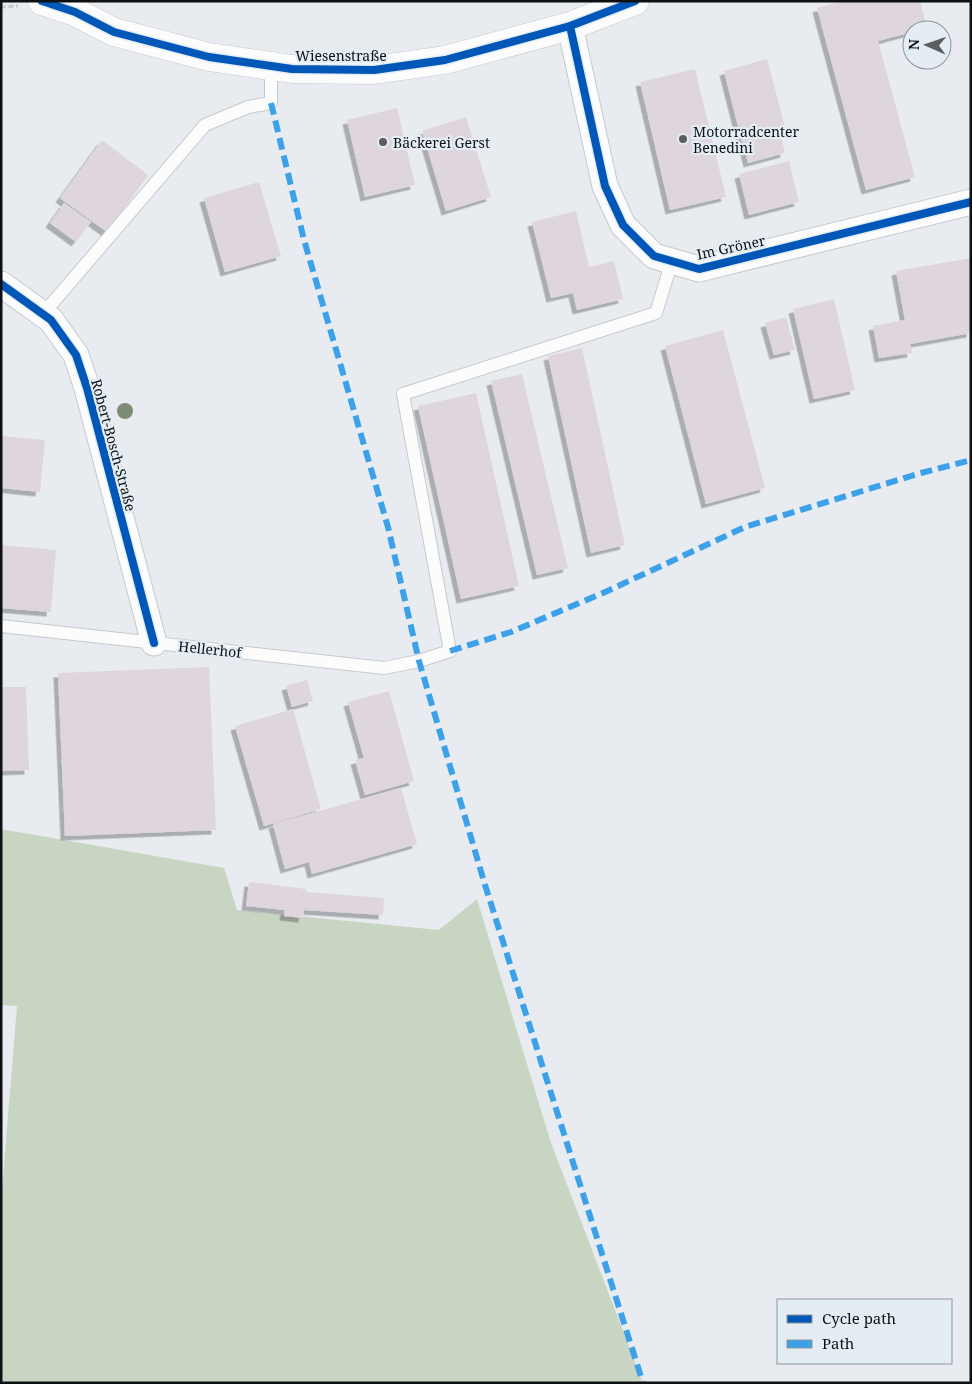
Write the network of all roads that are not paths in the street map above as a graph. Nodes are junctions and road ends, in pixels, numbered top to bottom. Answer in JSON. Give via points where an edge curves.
{"nodes":[{"id":1,"x":42,"y":1,"type":"edge"},
{"id":2,"x":635,"y":1,"type":"edge"},
{"id":3,"x":69,"y":7,"type":"edge"},
{"id":4,"x":570,"y":26,"type":"junction"},
{"id":5,"x":271,"y":66,"type":"junction"},
{"id":6,"x":971,"y":202,"type":"edge"},
{"id":7,"x":672,"y":261,"type":"junction"},
{"id":8,"x":1,"y":284,"type":"edge"},
{"id":9,"x":43,"y":314,"type":"junction"},
{"id":10,"x":1,"y":626,"type":"edge"},
{"id":11,"x":154,"y":643,"type":"junction"}],
"edges":[{"from":1,"to":3,"type":"street","name":"Wiesenstraße"},
{"from":2,"to":4,"type":"street","name":"Wiesenstraße"},
{"from":3,"to":5,"type":"street","name":"Wiesenstraße","via":[[114,32],[209,57]]},
{"from":4,"to":5,"type":"street","name":"Wiesenstraße","via":[[445,60],[374,70]]},
{"from":4,"to":7,"type":"street","name":"Im Gröner","via":[[605,186],[623,225],[654,256]]},
{"from":5,"to":9,"type":"lane","via":[[271,103],[248,107],[205,125]]},
{"from":6,"to":7,"type":"street","name":"Im Gröner","via":[[698,269]]},
{"from":7,"to":11,"type":"lane","name":"Hellerhof","via":[[656,313],[402,394],[450,651],[384,668]]},
{"from":8,"to":9,"type":"street","name":"Robert-Bosch-Straße"},
{"from":9,"to":11,"type":"street","name":"Robert-Bosch-Straße","via":[[76,355]]},
{"from":10,"to":11,"type":"lane","name":"Hellerhof"}]}
